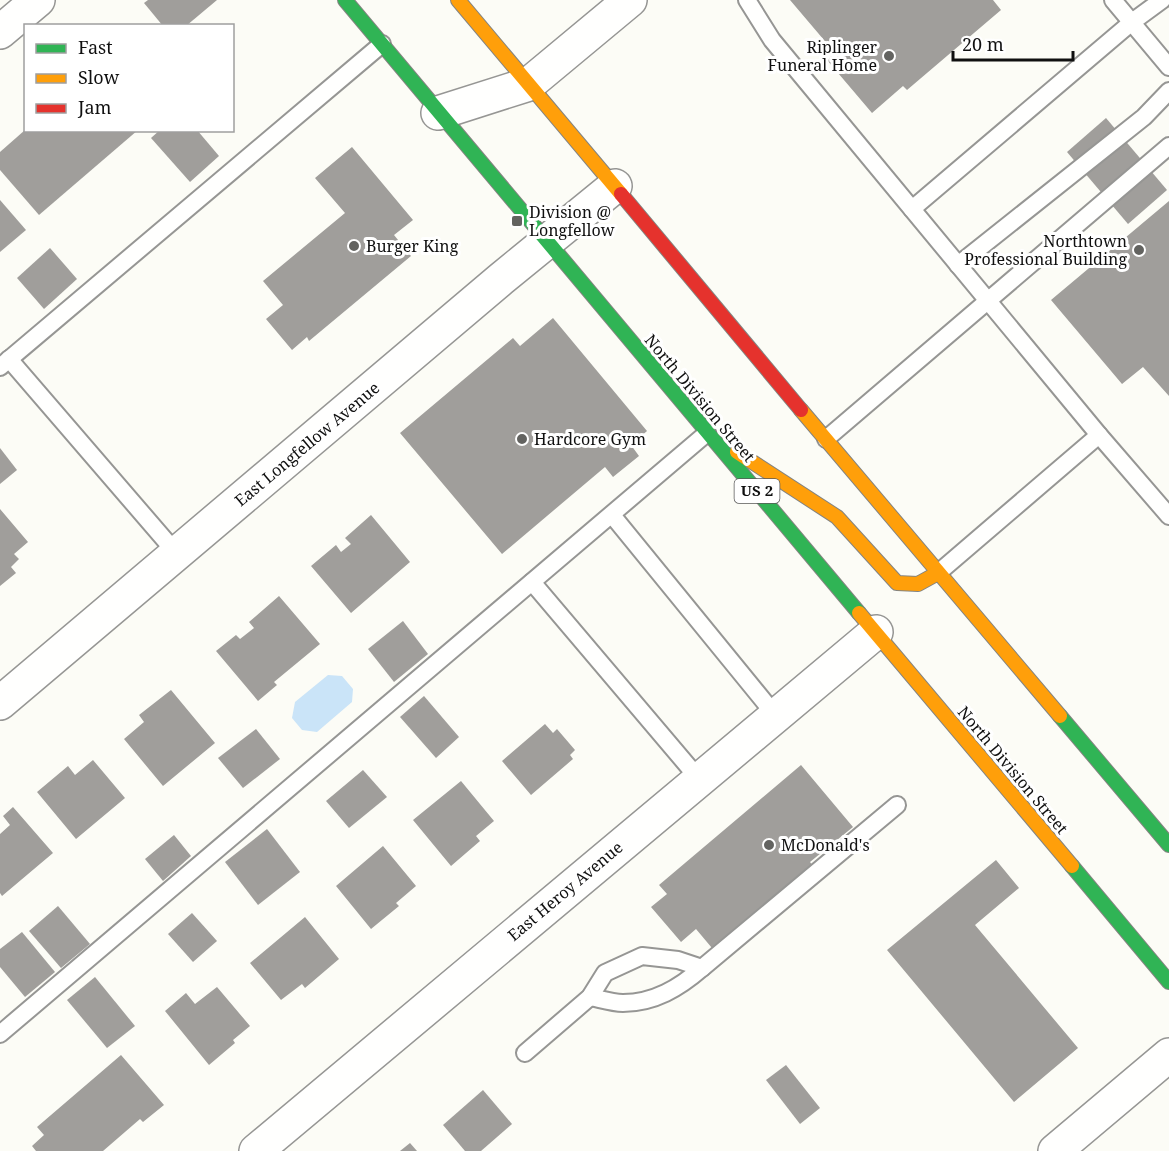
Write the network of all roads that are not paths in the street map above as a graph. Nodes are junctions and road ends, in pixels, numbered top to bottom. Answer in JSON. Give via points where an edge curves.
{"nodes":[{"id":1,"x":38,"y":0,"type":"edge"},
{"id":2,"x":345,"y":0,"type":"edge"},
{"id":3,"x":458,"y":0,"type":"edge"},
{"id":4,"x":630,"y":0,"type":"edge"},
{"id":5,"x":747,"y":0,"type":"edge"},
{"id":6,"x":1113,"y":0,"type":"edge"},
{"id":7,"x":1162,"y":0,"type":"edge"},
{"id":8,"x":1132,"y":22,"type":"junction"},
{"id":9,"x":0,"y":32,"type":"edge"},
{"id":10,"x":382,"y":44,"type":"junction"},
{"id":11,"x":1169,"y":67,"type":"edge"},
{"id":12,"x":529,"y":84,"type":"junction"},
{"id":13,"x":1169,"y":91,"type":"edge"},
{"id":14,"x":438,"y":113,"type":"junction"},
{"id":15,"x":1169,"y":146,"type":"edge"},
{"id":16,"x":615,"y":186,"type":"junction"},
{"id":17,"x":912,"y":209,"type":"junction"},
{"id":18,"x":546,"y":242,"type":"junction"},
{"id":19,"x":958,"y":265,"type":"junction"},
{"id":20,"x":988,"y":300,"type":"junction"},
{"id":21,"x":5,"y":363,"type":"edge"},
{"id":22,"x":707,"y":434,"type":"junction"},
{"id":23,"x":1100,"y":435,"type":"junction"},
{"id":24,"x":826,"y":439,"type":"junction"},
{"id":25,"x":612,"y":515,"type":"junction"},
{"id":26,"x":1169,"y":516,"type":"edge"},
{"id":27,"x":177,"y":554,"type":"junction"},
{"id":28,"x":938,"y":573,"type":"junction"},
{"id":29,"x":532,"y":582,"type":"junction"},
{"id":30,"x":876,"y":632,"type":"junction"},
{"id":31,"x":0,"y":704,"type":"edge"},
{"id":32,"x":776,"y":716,"type":"junction"},
{"id":33,"x":699,"y":779,"type":"junction"},
{"id":34,"x":897,"y":805,"type":"dead end"},
{"id":35,"x":1169,"y":845,"type":"edge"},
{"id":36,"x":702,"y":968,"type":"junction"},
{"id":37,"x":1169,"y":982,"type":"edge"},
{"id":38,"x":590,"y":998,"type":"junction"},
{"id":39,"x":0,"y":1034,"type":"edge"},
{"id":40,"x":525,"y":1053,"type":"dead end"},
{"id":41,"x":1169,"y":1055,"type":"edge"},
{"id":42,"x":256,"y":1151,"type":"edge"},
{"id":43,"x":1055,"y":1151,"type":"edge"}],
"edges":[{"from":1,"to":9,"type":"street"},
{"from":2,"to":10,"type":"main road","name":"North Division Street","number":"US 2"},
{"from":3,"to":12,"type":"main road"},
{"from":4,"to":12,"type":"street"},
{"from":5,"to":17,"type":"lane","via":[[772,40]]},
{"from":6,"to":8,"type":"lane"},
{"from":7,"to":8,"type":"lane"},
{"from":8,"to":11,"type":"lane"},
{"from":8,"to":17,"type":"lane"},
{"from":10,"to":14,"type":"main road","name":"North Division Street","number":"US 2"},
{"from":10,"to":21,"type":"lane"},
{"from":12,"to":14,"type":"street"},
{"from":12,"to":16,"type":"main road"},
{"from":13,"to":19,"type":"lane","via":[[1144,117]]},
{"from":14,"to":18,"type":"main road","name":"North Division Street","number":"US 2"},
{"from":15,"to":20,"type":"lane"},
{"from":16,"to":18,"type":"street","name":"East Longfellow Avenue"},
{"from":16,"to":24,"type":"main road"},
{"from":17,"to":19,"type":"lane"},
{"from":18,"to":22,"type":"main road","name":"North Division Street","number":"US 2"},
{"from":18,"to":27,"type":"street","name":"East Longfellow Avenue"},
{"from":19,"to":20,"type":"lane"},
{"from":20,"to":23,"type":"lane"},
{"from":20,"to":24,"type":"lane"},
{"from":21,"to":27,"type":"lane"},
{"from":22,"to":25,"type":"lane"},
{"from":22,"to":28,"type":"main road","via":[[837,517],[897,583],[924,584]]},
{"from":22,"to":30,"type":"main road","name":"North Division Street","number":"US 2"},
{"from":23,"to":26,"type":"lane"},
{"from":23,"to":28,"type":"lane"},
{"from":24,"to":28,"type":"main road"},
{"from":25,"to":29,"type":"lane"},
{"from":25,"to":32,"type":"lane"},
{"from":27,"to":31,"type":"street","name":"East Longfellow Avenue"},
{"from":28,"to":35,"type":"main road"},
{"from":29,"to":33,"type":"lane"},
{"from":29,"to":39,"type":"lane"},
{"from":30,"to":32,"type":"street","name":"East Heroy Avenue"},
{"from":30,"to":37,"type":"main road","name":"North Division Street","number":"US 2"},
{"from":32,"to":33,"type":"street","name":"East Heroy Avenue"},
{"from":33,"to":42,"type":"street","name":"East Heroy Avenue"},
{"from":34,"to":36,"type":"lane"},
{"from":36,"to":38,"type":"lane","via":[[684,984],[656,998],[622,1003]]},
{"from":36,"to":38,"type":"lane","via":[[678,960],[642,956],[605,973]]},
{"from":38,"to":40,"type":"lane"},
{"from":41,"to":43,"type":"street"}]}
